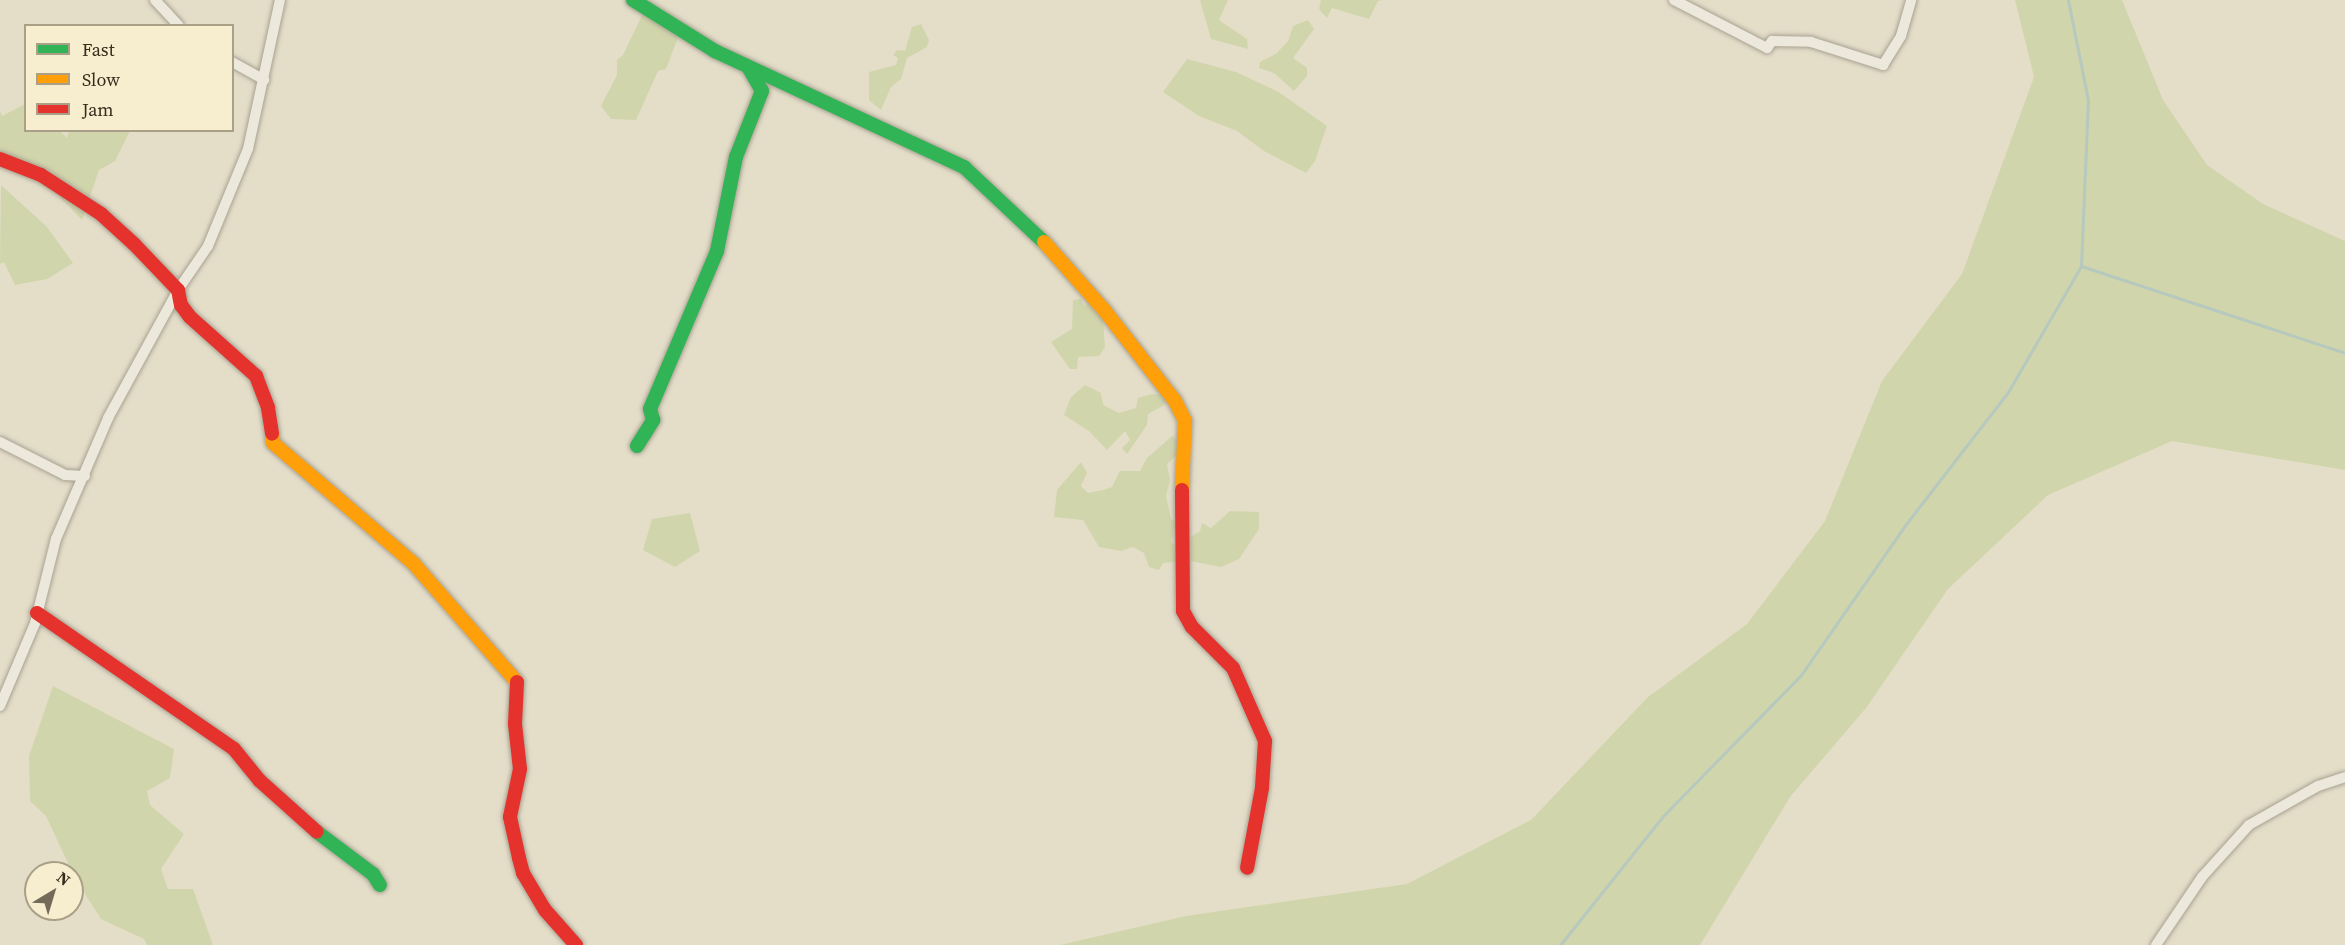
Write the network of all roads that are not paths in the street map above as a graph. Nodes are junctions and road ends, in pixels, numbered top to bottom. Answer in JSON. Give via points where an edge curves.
{"nodes":[{"id":1,"x":155,"y":0,"type":"edge"},
{"id":2,"x":280,"y":0,"type":"edge"},
{"id":3,"x":633,"y":0,"type":"edge"},
{"id":4,"x":1674,"y":0,"type":"edge"},
{"id":5,"x":1911,"y":0,"type":"edge"},
{"id":6,"x":177,"y":24,"type":"edge"},
{"id":7,"x":234,"y":63,"type":"edge"},
{"id":8,"x":748,"y":67,"type":"junction"},
{"id":9,"x":264,"y":80,"type":"junction"},
{"id":10,"x":0,"y":159,"type":"edge"},
{"id":11,"x":178,"y":290,"type":"junction"},
{"id":12,"x":0,"y":442,"type":"edge"},
{"id":13,"x":637,"y":446,"type":"dead end"},
{"id":14,"x":85,"y":476,"type":"junction"},
{"id":15,"x":37,"y":613,"type":"junction"},
{"id":16,"x":0,"y":706,"type":"edge"},
{"id":17,"x":2345,"y":777,"type":"edge"},
{"id":18,"x":1247,"y":868,"type":"dead end"},
{"id":19,"x":380,"y":885,"type":"dead end"},
{"id":20,"x":576,"y":945,"type":"edge"},
{"id":21,"x":2156,"y":945,"type":"edge"}],
"edges":[{"from":1,"to":6,"type":"street"},
{"from":2,"to":9,"type":"street"},
{"from":3,"to":8,"type":"street","via":[[659,20]]},
{"from":4,"to":5,"type":"street","via":[[1767,48],[1772,41],[1811,42],[1883,65],[1901,36]]},
{"from":7,"to":9,"type":"street"},
{"from":8,"to":13,"type":"street","via":[[762,91],[736,157],[717,251],[650,409],[653,420]]},
{"from":8,"to":18,"type":"street","via":[[950,159],[979,178],[1039,236],[1176,401],[1185,421],[1186,438],[1182,470],[1183,611],[1192,627],[1233,668],[1264,741],[1262,788]]},
{"from":9,"to":11,"type":"street","via":[[248,149],[214,231]]},
{"from":10,"to":11,"type":"street","via":[[40,175],[101,214]]},
{"from":11,"to":14,"type":"street","via":[[108,418]]},
{"from":11,"to":20,"type":"street","via":[[181,305],[190,317],[256,376],[268,408],[273,443],[414,564],[520,686],[514,724],[520,769],[510,818],[523,873],[544,910]]},
{"from":12,"to":14,"type":"street","via":[[65,475]]},
{"from":14,"to":15,"type":"street","via":[[56,539]]},
{"from":15,"to":16,"type":"street"},
{"from":15,"to":19,"type":"street","via":[[234,749],[260,782],[304,822],[374,874]]},
{"from":17,"to":21,"type":"street","via":[[2318,786],[2249,825],[2214,862]]}]}
